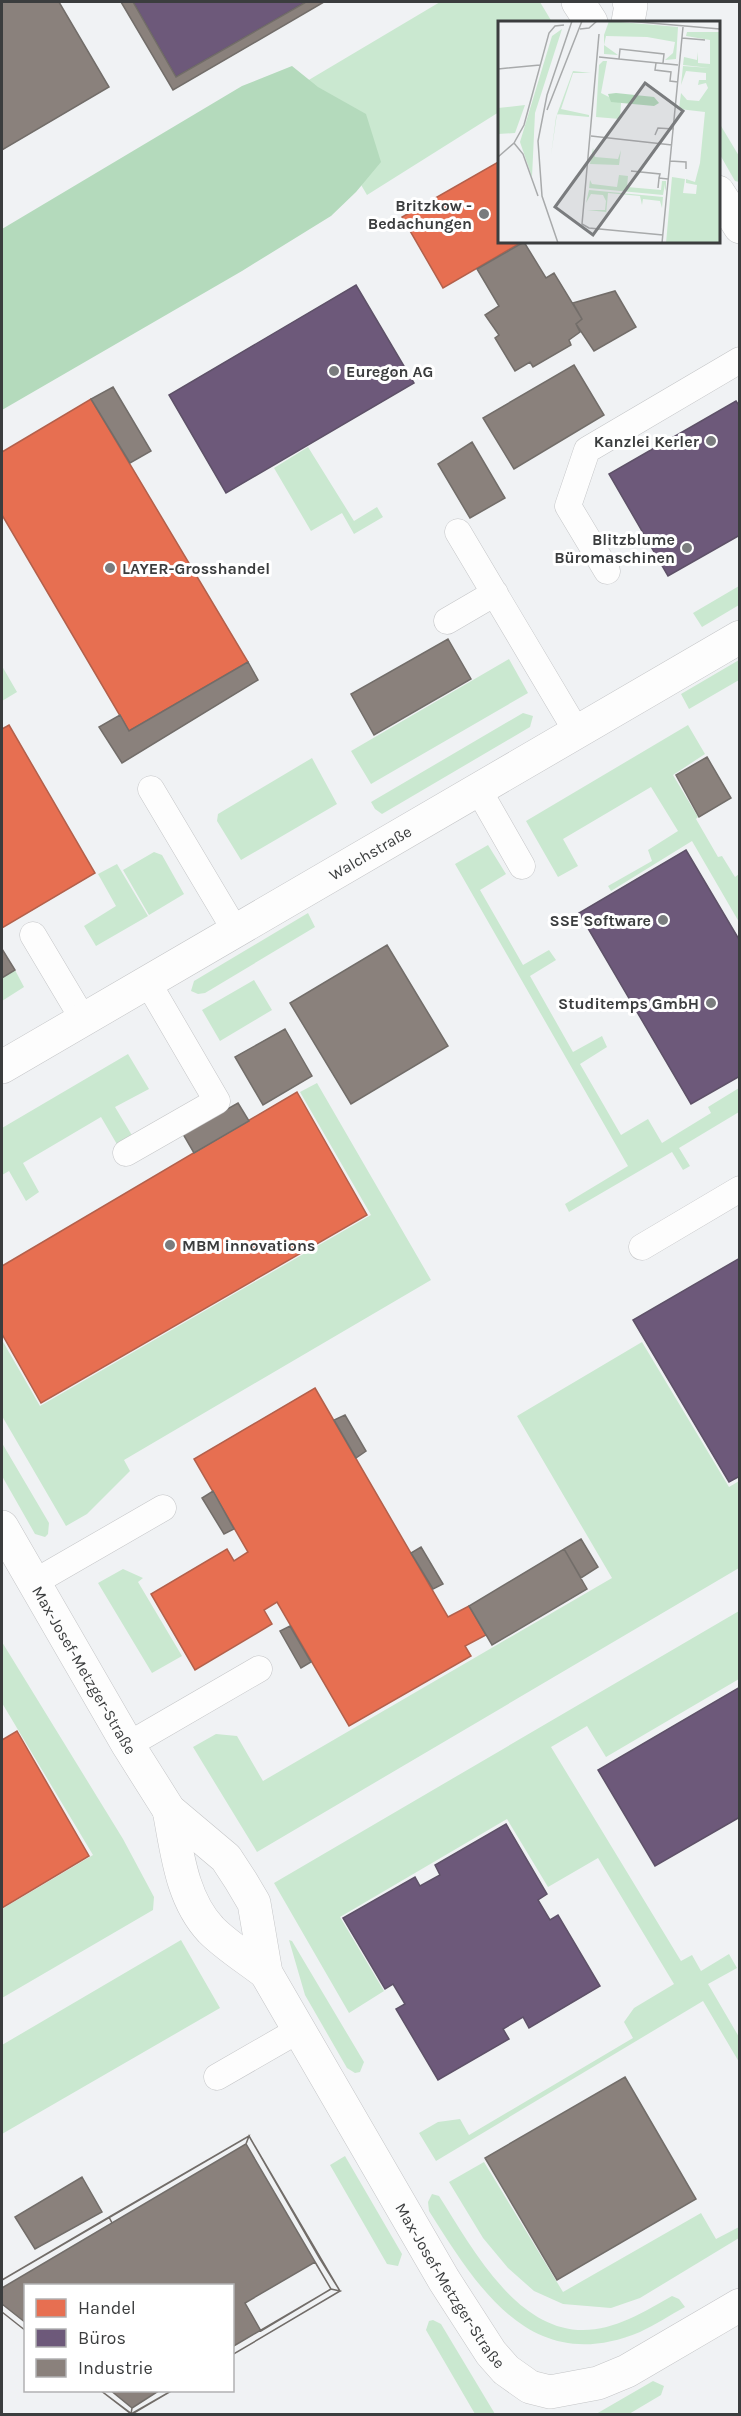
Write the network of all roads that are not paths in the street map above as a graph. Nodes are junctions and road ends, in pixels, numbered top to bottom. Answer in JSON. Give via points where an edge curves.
{"nodes":[{"id":1,"x":578,"y":2,"type":"edge"},
{"id":2,"x":629,"y":2,"type":"edge"},
{"id":3,"x":590,"y":21,"type":"edge"},
{"id":4,"x":628,"y":21,"type":"edge"},
{"id":5,"x":720,"y":195,"type":"edge"},
{"id":6,"x":740,"y":227,"type":"edge"},
{"id":7,"x":740,"y":360,"type":"edge"},
{"id":8,"x":458,"y":532,"type":"dead end"},
{"id":9,"x":607,"y":571,"type":"dead end"},
{"id":10,"x":495,"y":593,"type":"junction"},
{"id":11,"x":447,"y":621,"type":"dead end"},
{"id":12,"x":740,"y":637,"type":"edge"},
{"id":13,"x":577,"y":732,"type":"junction"},
{"id":14,"x":151,"y":789,"type":"dead end"},
{"id":15,"x":478,"y":789,"type":"junction"},
{"id":16,"x":522,"y":866,"type":"dead end"},
{"id":17,"x":235,"y":930,"type":"junction"},
{"id":18,"x":33,"y":935,"type":"dead end"},
{"id":19,"x":147,"y":981,"type":"junction"},
{"id":20,"x":83,"y":1019,"type":"junction"},
{"id":21,"x":2,"y":1067,"type":"edge"},
{"id":22,"x":126,"y":1153,"type":"dead end"},
{"id":23,"x":740,"y":1189,"type":"edge"},
{"id":24,"x":642,"y":1247,"type":"dead end"},
{"id":25,"x":163,"y":1508,"type":"dead end"},
{"id":26,"x":2,"y":1527,"type":"edge"},
{"id":27,"x":33,"y":1583,"type":"junction"},
{"id":28,"x":260,"y":1669,"type":"dead end"},
{"id":29,"x":128,"y":1745,"type":"junction"},
{"id":30,"x":169,"y":1810,"type":"junction"},
{"id":31,"x":266,"y":1973,"type":"junction"},
{"id":32,"x":297,"y":2031,"type":"junction"},
{"id":33,"x":217,"y":2077,"type":"dead end"},
{"id":34,"x":740,"y":2305,"type":"edge"}],
"edges":[{"from":1,"to":3,"type":"street"},
{"from":2,"to":4,"type":"street"},
{"from":5,"to":6,"type":"street"},
{"from":7,"to":9,"type":"lane","via":[[587,450],[568,506]]},
{"from":8,"to":10,"type":"lane"},
{"from":10,"to":11,"type":"lane"},
{"from":10,"to":13,"type":"lane"},
{"from":12,"to":13,"type":"street","name":"Walchstraße"},
{"from":13,"to":15,"type":"street","name":"Walchstraße"},
{"from":14,"to":17,"type":"lane"},
{"from":15,"to":16,"type":"lane"},
{"from":15,"to":17,"type":"street","name":"Walchstraße"},
{"from":17,"to":19,"type":"street","name":"Walchstraße"},
{"from":18,"to":20,"type":"lane"},
{"from":19,"to":20,"type":"street","name":"Walchstraße"},
{"from":19,"to":22,"type":"lane","via":[[217,1101]]},
{"from":20,"to":21,"type":"street","name":"Walchstraße"},
{"from":23,"to":24,"type":"lane"},
{"from":25,"to":27,"type":"lane"},
{"from":26,"to":27,"type":"street","name":"Max-Josef-Metzger-Straße"},
{"from":27,"to":29,"type":"street","name":"Max-Josef-Metzger-Straße"},
{"from":28,"to":29,"type":"lane"},
{"from":29,"to":30,"type":"street","name":"Max-Josef-Metzger-Straße"},
{"from":30,"to":31,"type":"street","name":"Max-Josef-Metzger-Straße","via":[[226,1858],[241,1881],[254,1903]]},
{"from":30,"to":31,"type":"street","name":"Max-Josef-Metzger-Straße","via":[[183,1884],[192,1900],[211,1930]]},
{"from":31,"to":32,"type":"street","name":"Max-Josef-Metzger-Straße"},
{"from":32,"to":33,"type":"lane"},
{"from":32,"to":34,"type":"street","name":"Max-Josef-Metzger-Straße","via":[[486,2345],[506,2370],[531,2387],[550,2392],[607,2379]]}]}
